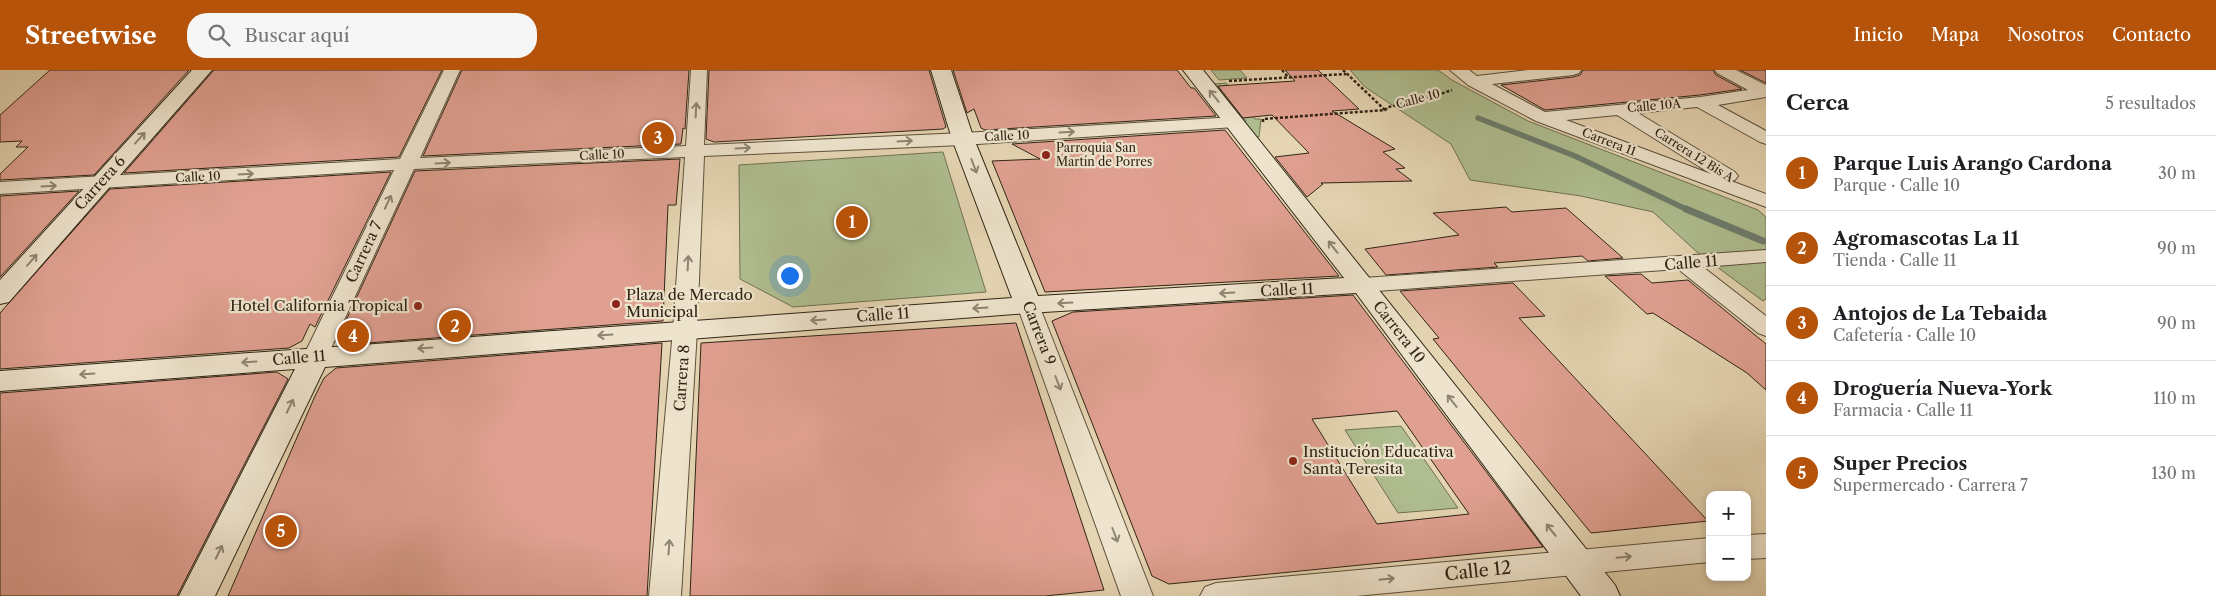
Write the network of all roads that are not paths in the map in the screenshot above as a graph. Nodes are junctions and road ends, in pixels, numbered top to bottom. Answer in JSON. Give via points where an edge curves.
{"nodes":[{"id":1,"x":202,"y":70,"type":"edge"},
{"id":2,"x":452,"y":70,"type":"edge"},
{"id":3,"x":699,"y":70,"type":"edge"},
{"id":4,"x":941,"y":70,"type":"edge"},
{"id":5,"x":1458,"y":70,"type":"edge"},
{"id":6,"x":1573,"y":70,"type":"edge"},
{"id":7,"x":1723,"y":70,"type":"edge"},
{"id":8,"x":1198,"y":76,"type":"edge"},
{"id":9,"x":1474,"y":81,"type":"junction"},
{"id":10,"x":1766,"y":92,"type":"edge"},
{"id":11,"x":1700,"y":102,"type":"junction"},
{"id":12,"x":1621,"y":110,"type":"junction"},
{"id":13,"x":1542,"y":117,"type":"junction"},
{"id":14,"x":1242,"y":130,"type":"junction"},
{"id":15,"x":1766,"y":138,"type":"edge"},
{"id":16,"x":963,"y":139,"type":"junction"},
{"id":17,"x":694,"y":150,"type":"junction"},
{"id":18,"x":406,"y":164,"type":"junction"},
{"id":19,"x":100,"y":183,"type":"junction"},
{"id":20,"x":0,"y":188,"type":"edge"},
{"id":21,"x":1766,"y":200,"type":"edge"},
{"id":22,"x":1766,"y":256,"type":"edge"},
{"id":23,"x":1684,"y":263,"type":"junction"},
{"id":24,"x":1363,"y":285,"type":"junction"},
{"id":25,"x":0,"y":296,"type":"edge"},
{"id":26,"x":1028,"y":305,"type":"junction"},
{"id":27,"x":1766,"y":328,"type":"edge"},
{"id":28,"x":685,"y":330,"type":"junction"},
{"id":29,"x":315,"y":356,"type":"junction"},
{"id":30,"x":0,"y":381,"type":"edge"},
{"id":31,"x":1766,"y":546,"type":"edge"},
{"id":32,"x":1751,"y":547,"type":"edge"},
{"id":33,"x":1706,"y":550,"type":"edge"},
{"id":34,"x":1575,"y":561,"type":"junction"},
{"id":35,"x":197,"y":596,"type":"edge"},
{"id":36,"x":665,"y":596,"type":"edge"},
{"id":37,"x":1138,"y":596,"type":"edge"},
{"id":38,"x":1216,"y":596,"type":"edge"},
{"id":39,"x":1602,"y":596,"type":"edge"}],
"edges":[{"from":19,"to":1,"type":"main road","name":"Carrera 6","one_way":true},
{"from":2,"to":18,"type":"street","name":"Carrera 7"},
{"from":17,"to":3,"type":"street","name":"Carrera 8","one_way":true},
{"from":4,"to":16,"type":"main road","name":"Carrera 9"},
{"from":5,"to":9,"type":"street","name":"Carrera 11"},
{"from":6,"to":9,"type":"street"},
{"from":7,"to":10,"type":"street"},
{"from":14,"to":8,"type":"main road","name":"Carrera 10","one_way":true},
{"from":9,"to":13,"type":"street","name":"Carrera 11"},
{"from":10,"to":11,"type":"street","name":"Calle 10A"},
{"from":11,"to":12,"type":"street","name":"Calle 10A"},
{"from":11,"to":15,"type":"street"},
{"from":12,"to":13,"type":"street","name":"Calle 10A"},
{"from":12,"to":21,"type":"street","name":"Carrera 12 Bis A"},
{"from":13,"to":21,"type":"street","name":"Carrera 11"},
{"from":16,"to":14,"type":"street","name":"Calle 10","one_way":true},
{"from":24,"to":14,"type":"main road","name":"Carrera 10","one_way":true},
{"from":17,"to":16,"type":"street","name":"Calle 10","one_way":true},
{"from":16,"to":26,"type":"main road","name":"Carrera 9","one_way":true},
{"from":18,"to":17,"type":"street","name":"Calle 10","one_way":true},
{"from":28,"to":17,"type":"street","name":"Carrera 8","one_way":true},
{"from":19,"to":18,"type":"street","name":"Calle 10","one_way":true},
{"from":29,"to":18,"type":"street","name":"Carrera 7","one_way":true},
{"from":20,"to":19,"type":"street","name":"Calle 10","one_way":true},
{"from":25,"to":19,"type":"main road","name":"Carrera 6","one_way":true},
{"from":22,"to":23,"type":"street","name":"Calle 11"},
{"from":23,"to":24,"type":"street","name":"Calle 11"},
{"from":23,"to":27,"type":"street"},
{"from":24,"to":26,"type":"main road","name":"Calle 11","one_way":true},
{"from":34,"to":24,"type":"main road","name":"Carrera 10","one_way":true},
{"from":26,"to":28,"type":"main road","name":"Calle 11","one_way":true},
{"from":26,"to":37,"type":"street","name":"Carrera 9","one_way":true},
{"from":28,"to":29,"type":"main road","name":"Calle 11","one_way":true},
{"from":36,"to":28,"type":"street","name":"Carrera 8","one_way":true},
{"from":29,"to":30,"type":"main road","name":"Calle 11","one_way":true},
{"from":35,"to":29,"type":"main road","name":"Carrera 7","one_way":true},
{"from":31,"to":32,"type":"street"},
{"from":34,"to":33,"type":"street","name":"Calle 12","one_way":true},
{"from":38,"to":34,"type":"street","name":"Calle 12","one_way":true},
{"from":34,"to":39,"type":"main road","name":"Carrera 10"}]}
